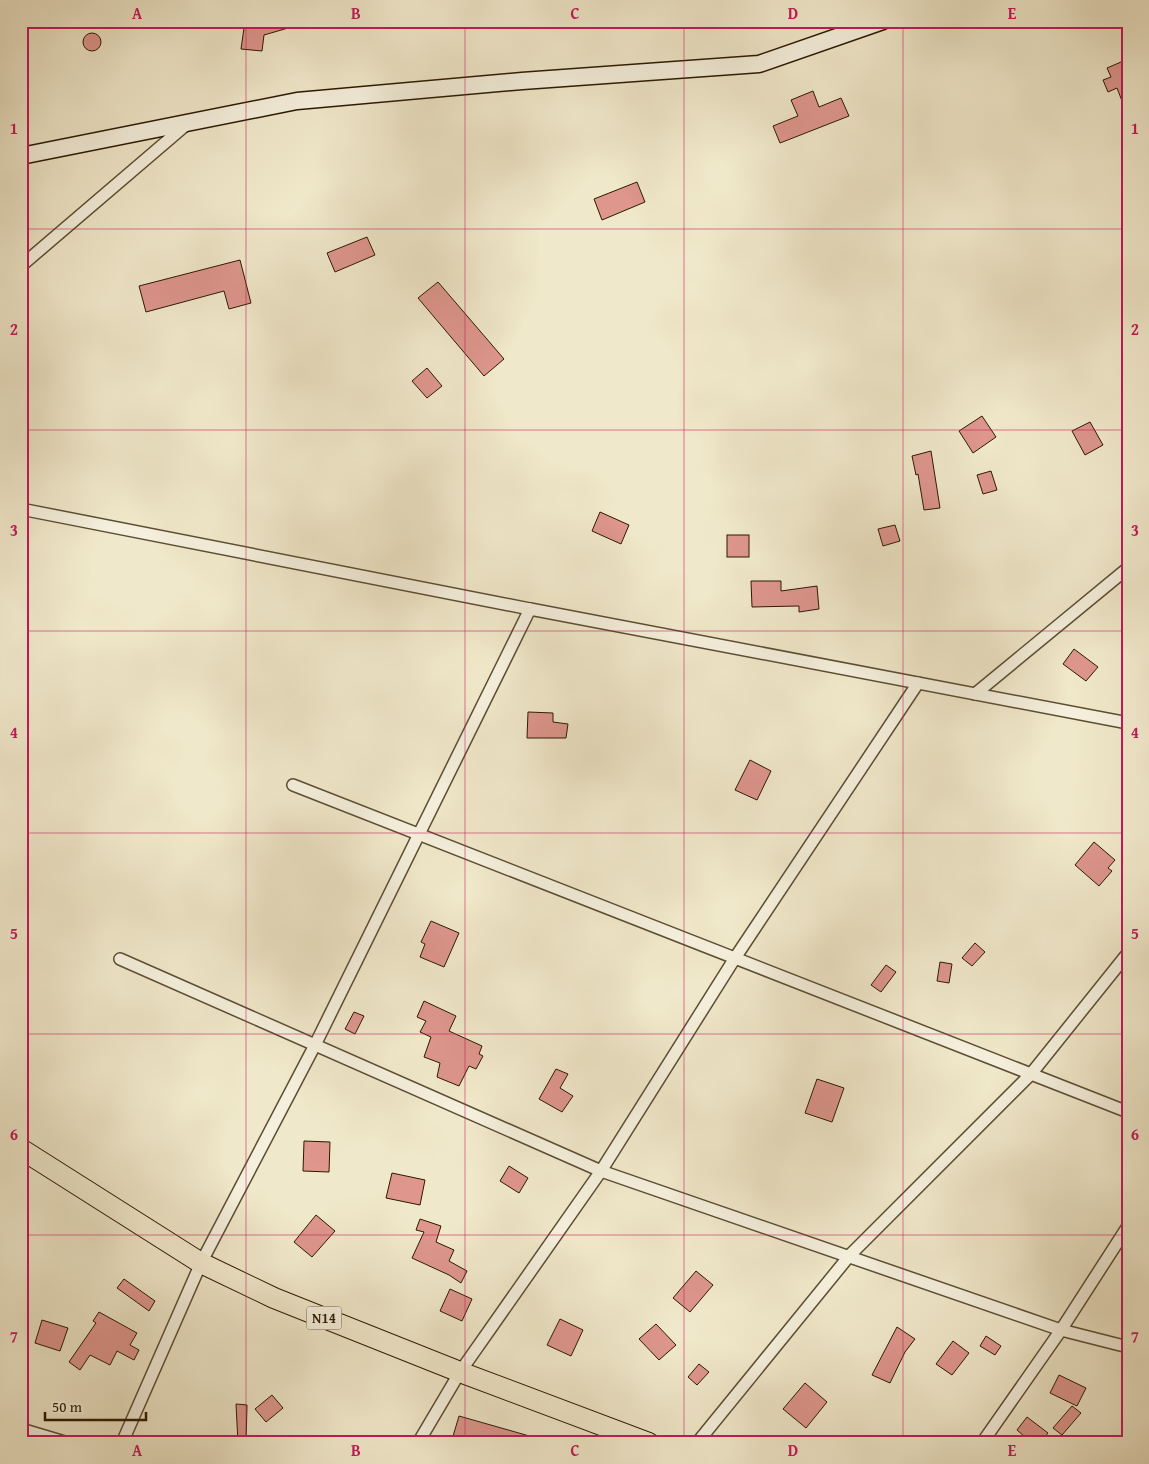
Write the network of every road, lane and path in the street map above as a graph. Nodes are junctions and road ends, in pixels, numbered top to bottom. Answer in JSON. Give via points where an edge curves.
{"nodes":[{"id":1,"x":883,"y":21,"type":"edge"},
{"id":2,"x":188,"y":124,"type":"junction"},
{"id":3,"x":21,"y":156,"type":"edge"},
{"id":4,"x":21,"y":266,"type":"edge"},
{"id":5,"x":21,"y":509,"type":"edge"},
{"id":6,"x":1128,"y":568,"type":"edge"},
{"id":7,"x":530,"y":609,"type":"junction"},
{"id":8,"x":918,"y":683,"type":"junction"},
{"id":9,"x":975,"y":694,"type":"junction"},
{"id":10,"x":1128,"y":723,"type":"edge"},
{"id":11,"x":293,"y":785,"type":"dead end"},
{"id":12,"x":418,"y":834,"type":"junction"},
{"id":13,"x":1128,"y":953,"type":"edge"},
{"id":14,"x":735,"y":958,"type":"junction"},
{"id":15,"x":120,"y":959,"type":"dead end"},
{"id":16,"x":315,"y":1045,"type":"junction"},
{"id":17,"x":1031,"y":1074,"type":"junction"},
{"id":18,"x":1128,"y":1112,"type":"edge"},
{"id":19,"x":21,"y":1149,"type":"edge"},
{"id":20,"x":601,"y":1171,"type":"junction"},
{"id":21,"x":1128,"y":1226,"type":"edge"},
{"id":22,"x":850,"y":1255,"type":"junction"},
{"id":23,"x":201,"y":1263,"type":"junction"},
{"id":24,"x":1061,"y":1330,"type":"junction"},
{"id":25,"x":1128,"y":1347,"type":"edge"},
{"id":26,"x":460,"y":1372,"type":"junction"},
{"id":27,"x":21,"y":1429,"type":"edge"},
{"id":28,"x":68,"y":1443,"type":"edge"},
{"id":29,"x":122,"y":1443,"type":"edge"},
{"id":30,"x":418,"y":1443,"type":"edge"},
{"id":31,"x":649,"y":1443,"type":"edge"},
{"id":32,"x":697,"y":1443,"type":"edge"},
{"id":33,"x":982,"y":1443,"type":"edge"}],
"edges":[{"from":1,"to":2,"type":"street","via":[[759,64],[297,101]]},
{"from":2,"to":3,"type":"street"},
{"from":2,"to":4,"type":"street"},
{"from":5,"to":7,"type":"street"},
{"from":6,"to":9,"type":"street"},
{"from":7,"to":8,"type":"street"},
{"from":7,"to":12,"type":"street"},
{"from":8,"to":9,"type":"street"},
{"from":8,"to":14,"type":"street"},
{"from":9,"to":10,"type":"street"},
{"from":11,"to":12,"type":"street"},
{"from":12,"to":14,"type":"street"},
{"from":12,"to":16,"type":"street"},
{"from":13,"to":17,"type":"street"},
{"from":14,"to":17,"type":"street"},
{"from":14,"to":20,"type":"street"},
{"from":15,"to":16,"type":"street"},
{"from":16,"to":20,"type":"street"},
{"from":16,"to":23,"type":"street"},
{"from":17,"to":18,"type":"street"},
{"from":17,"to":22,"type":"street"},
{"from":19,"to":23,"type":"highway","number":"N14"},
{"from":20,"to":22,"type":"street"},
{"from":20,"to":26,"type":"street"},
{"from":21,"to":24,"type":"street"},
{"from":22,"to":24,"type":"street"},
{"from":22,"to":32,"type":"street"},
{"from":23,"to":26,"type":"highway","number":"N14","via":[[274,1298]]},
{"from":23,"to":29,"type":"street"},
{"from":24,"to":25,"type":"street"},
{"from":24,"to":33,"type":"street"},
{"from":26,"to":30,"type":"street"},
{"from":26,"to":31,"type":"highway","number":"N14"},
{"from":27,"to":28,"type":"street"}]}
